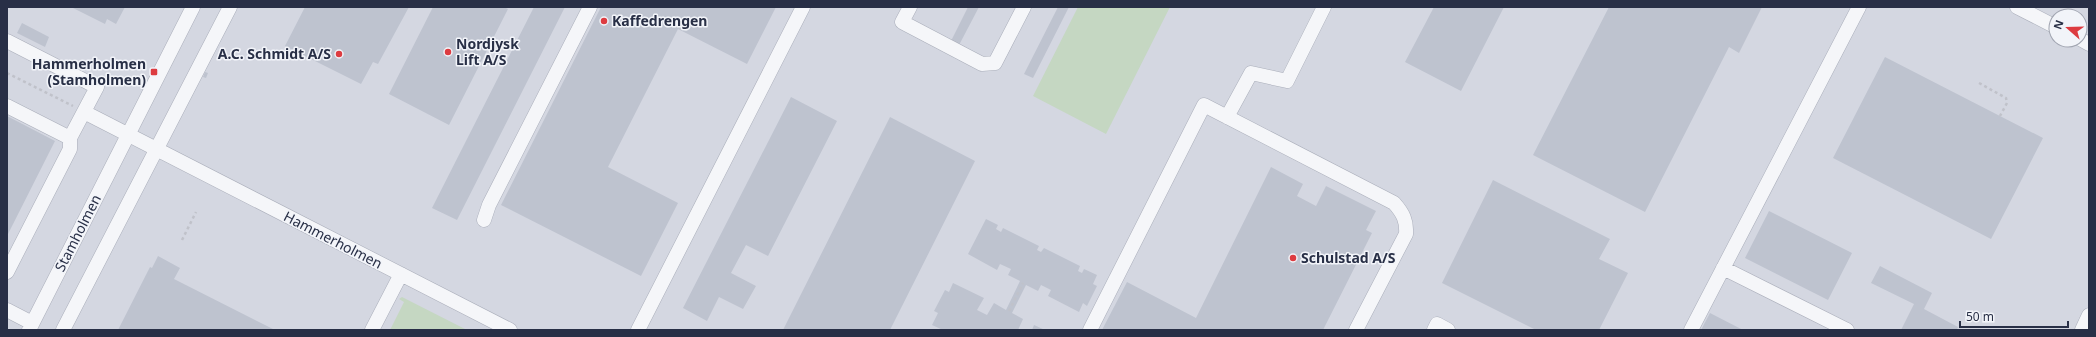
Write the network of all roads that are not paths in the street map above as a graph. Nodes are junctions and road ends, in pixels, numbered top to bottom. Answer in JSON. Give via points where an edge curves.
{"nodes":[{"id":1,"x":193,"y":7,"type":"edge"},
{"id":2,"x":230,"y":7,"type":"edge"},
{"id":3,"x":590,"y":7,"type":"edge"},
{"id":4,"x":803,"y":7,"type":"edge"},
{"id":5,"x":910,"y":7,"type":"edge"},
{"id":6,"x":1024,"y":7,"type":"edge"},
{"id":7,"x":1859,"y":7,"type":"edge"},
{"id":8,"x":2017,"y":7,"type":"edge"},
{"id":9,"x":1320,"y":8,"type":"edge"},
{"id":10,"x":2048,"y":23,"type":"edge"},
{"id":11,"x":7,"y":41,"type":"edge"},
{"id":12,"x":7,"y":106,"type":"edge"},
{"id":13,"x":84,"y":112,"type":"junction"},
{"id":14,"x":1227,"y":117,"type":"junction"},
{"id":15,"x":127,"y":135,"type":"junction"},
{"id":16,"x":70,"y":138,"type":"junction"},
{"id":17,"x":155,"y":150,"type":"junction"},
{"id":18,"x":484,"y":220,"type":"dead end"},
{"id":19,"x":1723,"y":268,"type":"junction"},
{"id":20,"x":7,"y":272,"type":"edge"},
{"id":21,"x":401,"y":274,"type":"junction"},
{"id":22,"x":7,"y":310,"type":"edge"},
{"id":23,"x":2089,"y":315,"type":"edge"},
{"id":24,"x":30,"y":326,"type":"edge"},
{"id":25,"x":63,"y":330,"type":"edge"},
{"id":26,"x":372,"y":330,"type":"edge"},
{"id":27,"x":510,"y":330,"type":"edge"},
{"id":28,"x":638,"y":330,"type":"edge"},
{"id":29,"x":1090,"y":330,"type":"edge"},
{"id":30,"x":1356,"y":330,"type":"edge"},
{"id":31,"x":1434,"y":330,"type":"edge"},
{"id":32,"x":1448,"y":330,"type":"edge"},
{"id":33,"x":1691,"y":330,"type":"edge"},
{"id":34,"x":1847,"y":330,"type":"edge"},
{"id":35,"x":2082,"y":330,"type":"edge"}],
"edges":[{"from":1,"to":15,"type":"street","name":"Stamholmen"},
{"from":2,"to":17,"type":"street"},
{"from":3,"to":18,"type":"street","via":[[489,205]]},
{"from":4,"to":28,"type":"street"},
{"from":5,"to":6,"type":"street","via":[[902,22],[982,64],[995,63]]},
{"from":7,"to":19,"type":"street"},
{"from":8,"to":10,"type":"street"},
{"from":9,"to":14,"type":"street","via":[[1287,81],[1251,73]]},
{"from":11,"to":13,"type":"street","via":[[97,87]]},
{"from":12,"to":16,"type":"street"},
{"from":13,"to":15,"type":"street"},
{"from":13,"to":16,"type":"street"},
{"from":14,"to":29,"type":"street","via":[[1204,105]]},
{"from":14,"to":30,"type":"street","via":[[1394,203],[1402,212],[1406,234]]},
{"from":15,"to":17,"type":"street"},
{"from":15,"to":24,"type":"street","name":"Stamholmen"},
{"from":16,"to":20,"type":"street","via":[[70,149]]},
{"from":17,"to":21,"type":"street","name":"Hammerholmen"},
{"from":17,"to":25,"type":"street"},
{"from":19,"to":33,"type":"street"},
{"from":19,"to":34,"type":"street"},
{"from":21,"to":26,"type":"street"},
{"from":21,"to":27,"type":"street","name":"Hammerholmen"},
{"from":22,"to":24,"type":"street"},
{"from":23,"to":35,"type":"street"},
{"from":31,"to":32,"type":"street","via":[[1437,324]]}]}
